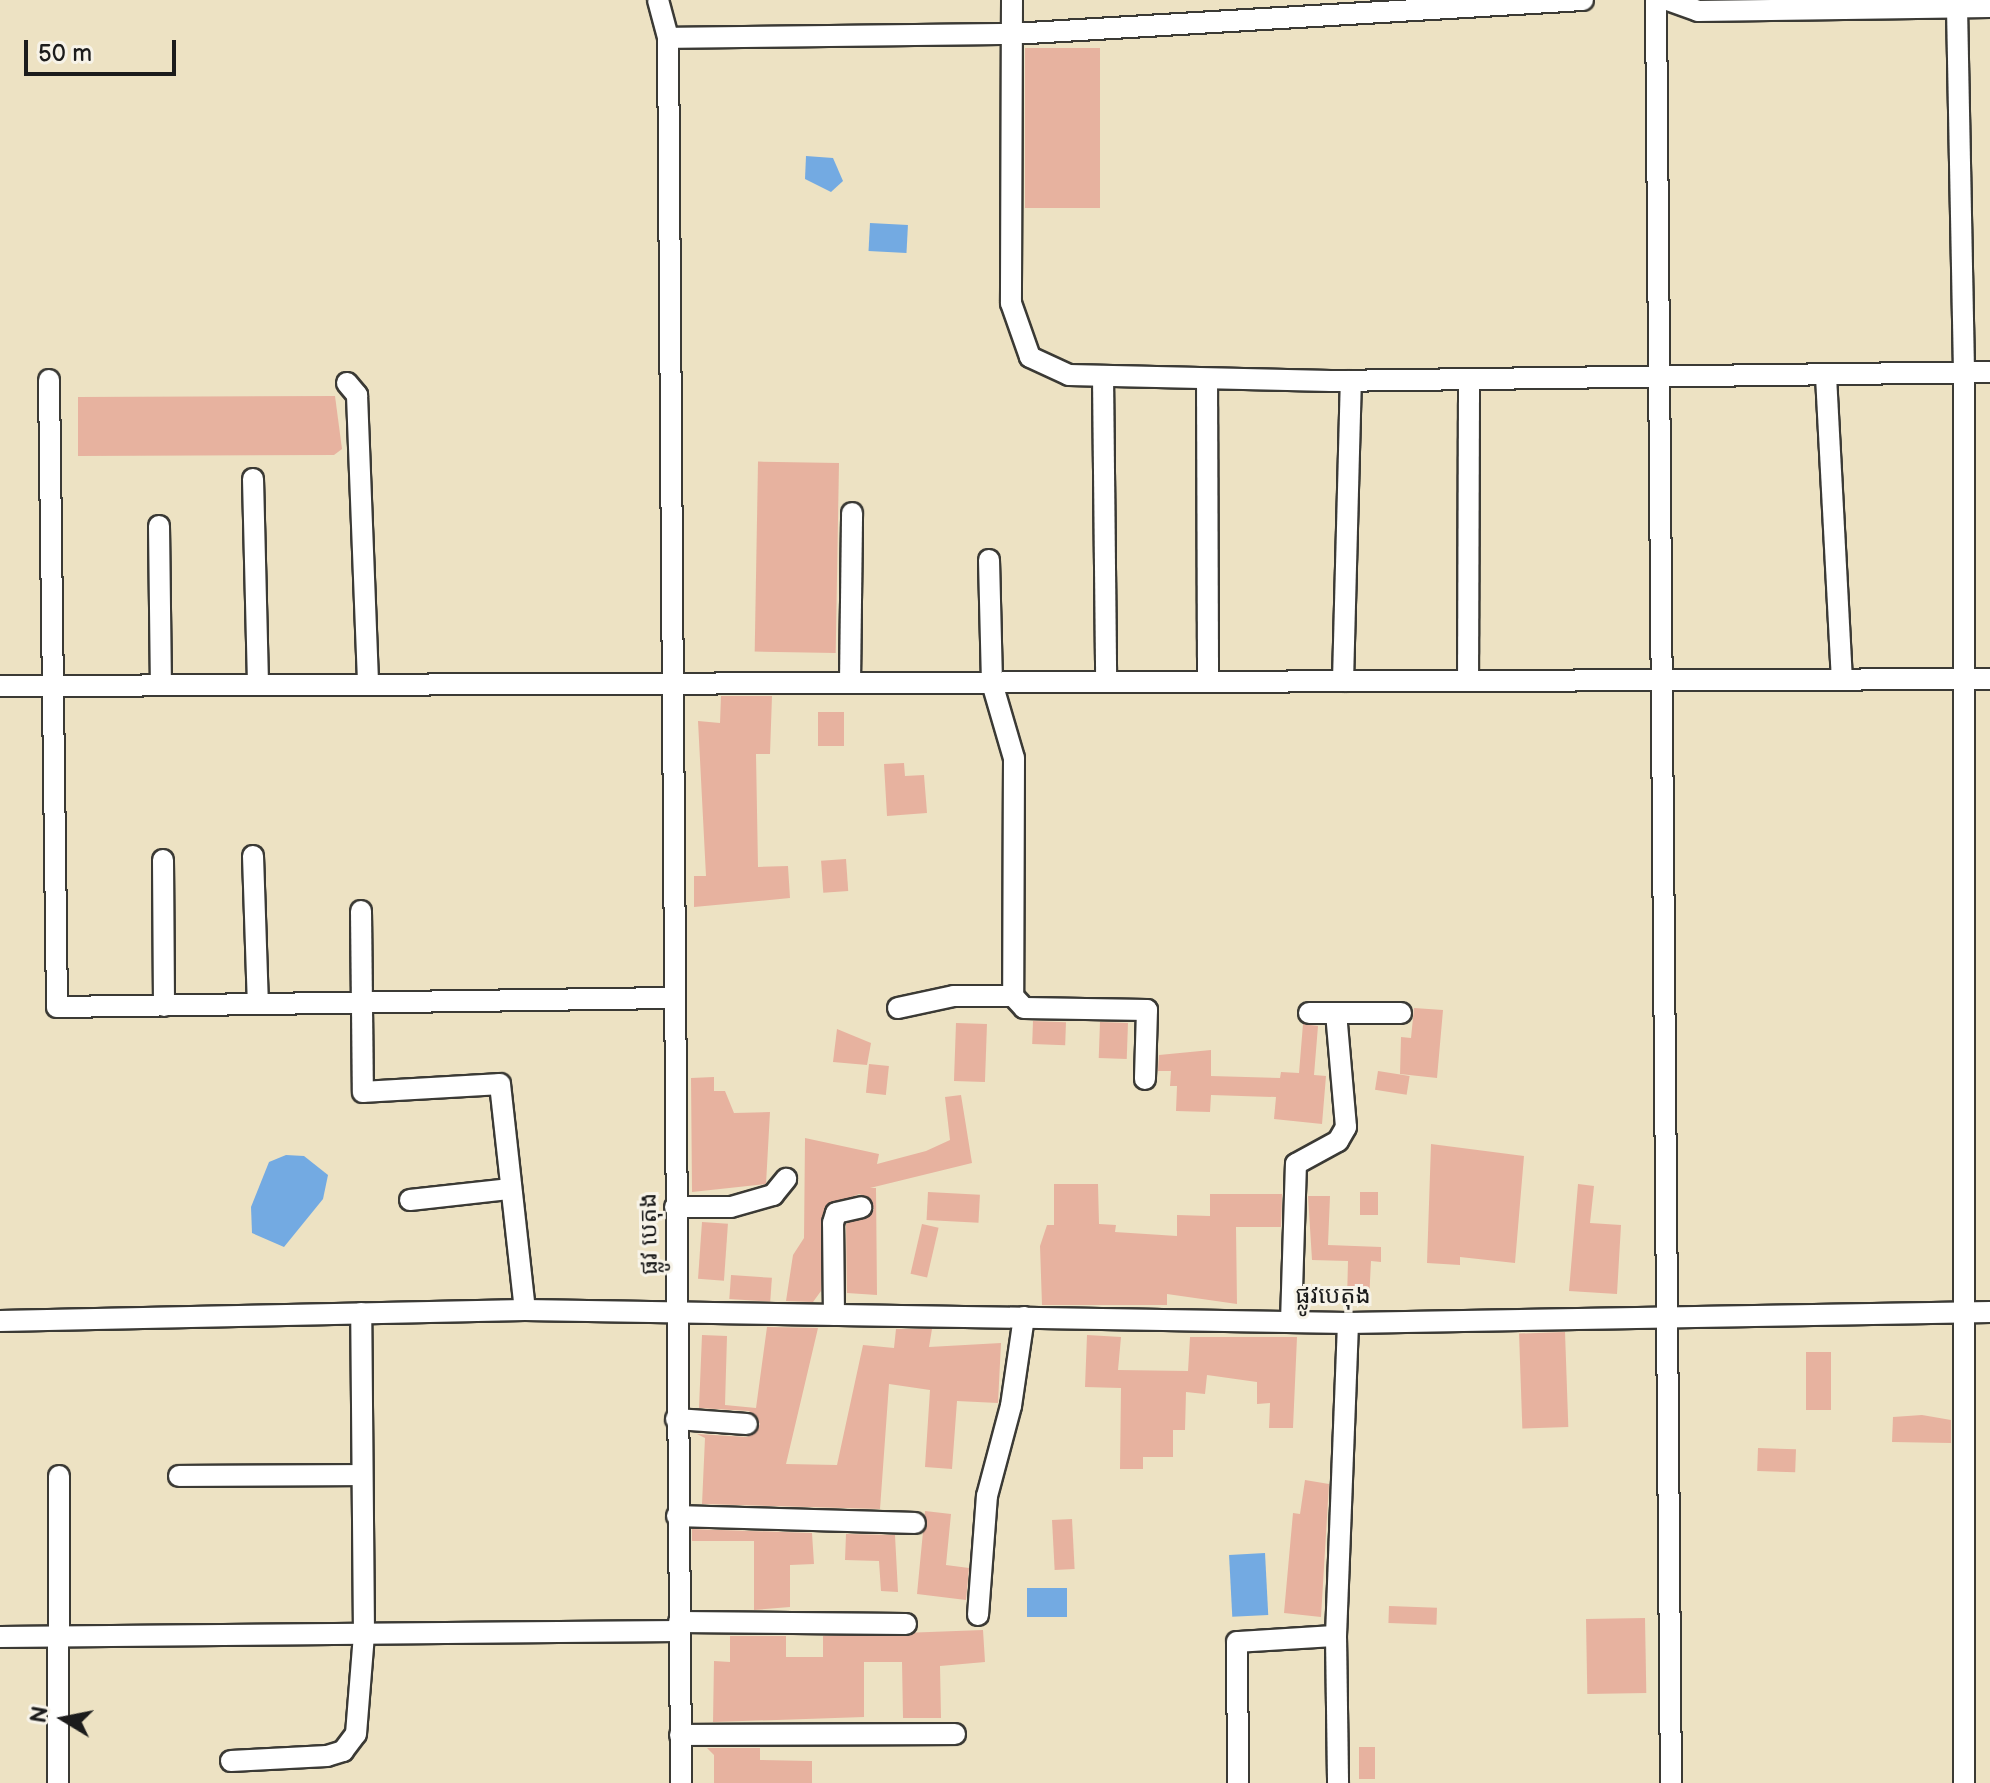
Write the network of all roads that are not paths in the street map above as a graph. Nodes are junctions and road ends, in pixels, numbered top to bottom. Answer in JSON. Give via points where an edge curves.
{"nodes":[{"id":1,"x":658,"y":0,"type":"edge"},
{"id":2,"x":1012,"y":0,"type":"edge"},
{"id":3,"x":1583,"y":0,"type":"edge"},
{"id":4,"x":1656,"y":0,"type":"edge"},
{"id":5,"x":1668,"y":0,"type":"edge"},
{"id":6,"x":1348,"y":7,"type":"edge"},
{"id":7,"x":1957,"y":7,"type":"junction"},
{"id":8,"x":1990,"y":7,"type":"edge"},
{"id":9,"x":1012,"y":34,"type":"junction"},
{"id":10,"x":668,"y":38,"type":"junction"},
{"id":11,"x":1990,"y":372,"type":"edge"},
{"id":12,"x":1964,"y":374,"type":"junction"},
{"id":13,"x":1103,"y":376,"type":"junction"},
{"id":14,"x":1826,"y":376,"type":"junction"},
{"id":15,"x":1662,"y":377,"type":"junction"},
{"id":16,"x":1207,"y":379,"type":"junction"},
{"id":17,"x":1469,"y":379,"type":"junction"},
{"id":18,"x":49,"y":380,"type":"dead end"},
{"id":19,"x":1351,"y":381,"type":"junction"},
{"id":20,"x":347,"y":383,"type":"dead end"},
{"id":21,"x":253,"y":479,"type":"dead end"},
{"id":22,"x":852,"y":513,"type":"dead end"},
{"id":23,"x":159,"y":526,"type":"dead end"},
{"id":24,"x":989,"y":560,"type":"dead end"},
{"id":25,"x":1842,"y":679,"type":"junction"},
{"id":26,"x":1965,"y":679,"type":"junction"},
{"id":27,"x":1990,"y":679,"type":"edge"},
{"id":28,"x":1664,"y":680,"type":"junction"},
{"id":29,"x":1343,"y":681,"type":"junction"},
{"id":30,"x":1468,"y":681,"type":"junction"},
{"id":31,"x":1106,"y":682,"type":"junction"},
{"id":32,"x":1208,"y":682,"type":"junction"},
{"id":33,"x":258,"y":683,"type":"junction"},
{"id":34,"x":368,"y":683,"type":"junction"},
{"id":35,"x":850,"y":683,"type":"junction"},
{"id":36,"x":992,"y":683,"type":"junction"},
{"id":37,"x":670,"y":684,"type":"junction"},
{"id":38,"x":161,"y":685,"type":"junction"},
{"id":39,"x":0,"y":686,"type":"edge"},
{"id":40,"x":53,"y":686,"type":"junction"},
{"id":41,"x":253,"y":856,"type":"dead end"},
{"id":42,"x":163,"y":860,"type":"dead end"},
{"id":43,"x":361,"y":911,"type":"dead end"},
{"id":44,"x":1013,"y":996,"type":"junction"},
{"id":45,"x":673,"y":998,"type":"junction"},
{"id":46,"x":361,"y":1003,"type":"junction"},
{"id":47,"x":258,"y":1004,"type":"junction"},
{"id":48,"x":164,"y":1006,"type":"junction"},
{"id":49,"x":898,"y":1008,"type":"dead end"},
{"id":50,"x":1309,"y":1013,"type":"dead end"},
{"id":51,"x":1336,"y":1013,"type":"junction"},
{"id":52,"x":1401,"y":1013,"type":"dead end"},
{"id":53,"x":1145,"y":1079,"type":"dead end"},
{"id":54,"x":786,"y":1179,"type":"dead end"},
{"id":55,"x":510,"y":1189,"type":"junction"},
{"id":56,"x":410,"y":1200,"type":"dead end"},
{"id":57,"x":675,"y":1207,"type":"junction"},
{"id":58,"x":861,"y":1207,"type":"dead end"},
{"id":59,"x":525,"y":1310,"type":"junction"},
{"id":60,"x":1990,"y":1312,"type":"edge"},
{"id":61,"x":361,"y":1313,"type":"junction"},
{"id":62,"x":676,"y":1313,"type":"junction"},
{"id":63,"x":1964,"y":1313,"type":"junction"},
{"id":64,"x":834,"y":1315,"type":"junction"},
{"id":65,"x":1663,"y":1315,"type":"junction"},
{"id":66,"x":1024,"y":1317,"type":"junction"},
{"id":67,"x":0,"y":1321,"type":"edge"},
{"id":68,"x":1291,"y":1322,"type":"junction"},
{"id":69,"x":1348,"y":1323,"type":"junction"},
{"id":70,"x":676,"y":1419,"type":"junction"},
{"id":71,"x":747,"y":1424,"type":"dead end"},
{"id":72,"x":362,"y":1475,"type":"junction"},
{"id":73,"x":59,"y":1476,"type":"dead end"},
{"id":74,"x":179,"y":1476,"type":"dead end"},
{"id":75,"x":677,"y":1516,"type":"junction"},
{"id":76,"x":915,"y":1523,"type":"dead end"},
{"id":77,"x":978,"y":1615,"type":"dead end"},
{"id":78,"x":906,"y":1624,"type":"dead end"},
{"id":79,"x":679,"y":1627,"type":"junction"},
{"id":80,"x":364,"y":1634,"type":"junction"},
{"id":81,"x":58,"y":1636,"type":"junction"},
{"id":82,"x":1336,"y":1636,"type":"junction"},
{"id":83,"x":0,"y":1637,"type":"edge"},
{"id":84,"x":955,"y":1734,"type":"dead end"},
{"id":85,"x":680,"y":1735,"type":"junction"},
{"id":86,"x":231,"y":1761,"type":"dead end"},
{"id":87,"x":58,"y":1783,"type":"edge"},
{"id":88,"x":681,"y":1783,"type":"edge"},
{"id":89,"x":1238,"y":1783,"type":"edge"},
{"id":90,"x":1338,"y":1783,"type":"edge"},
{"id":91,"x":1671,"y":1783,"type":"edge"},
{"id":92,"x":1964,"y":1783,"type":"edge"}],
"edges":[{"from":1,"to":10,"type":"street","name":"ផ្លូវ បេតុង"},
{"from":2,"to":9,"type":"street"},
{"from":3,"to":6,"type":"street"},
{"from":4,"to":15,"type":"street"},
{"from":5,"to":7,"type":"street","via":[[1698,11]]},
{"from":6,"to":9,"type":"street"},
{"from":7,"to":8,"type":"street"},
{"from":7,"to":12,"type":"street"},
{"from":9,"to":10,"type":"street"},
{"from":9,"to":13,"type":"street","via":[[1011,303],[1030,357],[1069,375]]},
{"from":10,"to":37,"type":"street","name":"ផ្លូវ បេតុង"},
{"from":11,"to":12,"type":"street"},
{"from":12,"to":14,"type":"street"},
{"from":12,"to":26,"type":"street"},
{"from":13,"to":16,"type":"street"},
{"from":13,"to":31,"type":"street"},
{"from":14,"to":15,"type":"street"},
{"from":14,"to":25,"type":"street"},
{"from":15,"to":17,"type":"street"},
{"from":15,"to":28,"type":"street"},
{"from":16,"to":19,"type":"street"},
{"from":16,"to":32,"type":"street"},
{"from":17,"to":19,"type":"street"},
{"from":17,"to":30,"type":"street"},
{"from":18,"to":40,"type":"street"},
{"from":19,"to":29,"type":"street"},
{"from":20,"to":34,"type":"street","via":[[357,395]]},
{"from":21,"to":33,"type":"street"},
{"from":22,"to":35,"type":"street"},
{"from":23,"to":38,"type":"street"},
{"from":24,"to":36,"type":"street"},
{"from":25,"to":26,"type":"street"},
{"from":25,"to":28,"type":"street"},
{"from":26,"to":27,"type":"street"},
{"from":26,"to":63,"type":"street"},
{"from":28,"to":30,"type":"street"},
{"from":28,"to":65,"type":"street"},
{"from":29,"to":30,"type":"street"},
{"from":29,"to":32,"type":"street"},
{"from":31,"to":32,"type":"street"},
{"from":31,"to":36,"type":"street"},
{"from":33,"to":34,"type":"street"},
{"from":33,"to":38,"type":"street"},
{"from":34,"to":37,"type":"street"},
{"from":35,"to":36,"type":"street"},
{"from":35,"to":37,"type":"street"},
{"from":36,"to":44,"type":"street","via":[[1014,758]]},
{"from":37,"to":45,"type":"street","name":"ផ្លូវ បេតុង"},
{"from":38,"to":40,"type":"street"},
{"from":39,"to":40,"type":"street"},
{"from":40,"to":48,"type":"street","via":[[57,1007]]},
{"from":41,"to":47,"type":"street"},
{"from":42,"to":48,"type":"street"},
{"from":43,"to":46,"type":"street"},
{"from":44,"to":49,"type":"street","via":[[954,996]]},
{"from":44,"to":53,"type":"street","via":[[1024,1008],[1147,1010]]},
{"from":45,"to":46,"type":"street"},
{"from":45,"to":57,"type":"street","name":"ផ្លូវ បេតុង"},
{"from":46,"to":47,"type":"street"},
{"from":46,"to":55,"type":"street","via":[[363,1092],[500,1084]]},
{"from":47,"to":48,"type":"street"},
{"from":50,"to":51,"type":"street"},
{"from":51,"to":52,"type":"street"},
{"from":51,"to":68,"type":"street","via":[[1346,1127],[1338,1141],[1296,1164]]},
{"from":54,"to":57,"type":"street","via":[[773,1195],[731,1207]]},
{"from":55,"to":56,"type":"street"},
{"from":55,"to":59,"type":"street"},
{"from":57,"to":62,"type":"street","name":"ផ្លូវ បេតុង"},
{"from":58,"to":64,"type":"street","via":[[836,1213],[833,1223]]},
{"from":59,"to":61,"type":"street","name":"ផ្លូវបេតុង"},
{"from":59,"to":62,"type":"street","name":"ផ្លូវបេតុង"},
{"from":60,"to":63,"type":"street","name":"ផ្លូវបេតុង"},
{"from":61,"to":67,"type":"street","name":"ផ្លូវបេតុង"},
{"from":61,"to":72,"type":"street"},
{"from":62,"to":64,"type":"street","name":"ផ្លូវបេតុង"},
{"from":62,"to":70,"type":"street","name":"ផ្លូវ បេតុង"},
{"from":63,"to":65,"type":"street","name":"ផ្លូវបេតុង"},
{"from":63,"to":92,"type":"street"},
{"from":64,"to":66,"type":"street","name":"ផ្លូវបេតុង"},
{"from":65,"to":69,"type":"street","name":"ផ្លូវបេតុង"},
{"from":65,"to":91,"type":"street"},
{"from":66,"to":68,"type":"street","name":"ផ្លូវបេតុង"},
{"from":66,"to":77,"type":"street","via":[[1011,1406],[987,1496]]},
{"from":68,"to":69,"type":"street","name":"ផ្លូវបេតុង"},
{"from":69,"to":82,"type":"street"},
{"from":70,"to":71,"type":"street"},
{"from":70,"to":75,"type":"street","name":"ផ្លូវ បេតុង"},
{"from":72,"to":74,"type":"street"},
{"from":72,"to":80,"type":"street"},
{"from":73,"to":81,"type":"street"},
{"from":75,"to":76,"type":"street"},
{"from":75,"to":79,"type":"street","name":"ផ្លូវ បេតុង"},
{"from":78,"to":79,"type":"street"},
{"from":79,"to":80,"type":"street"},
{"from":79,"to":85,"type":"street","name":"ផ្លូវ បេតុង"},
{"from":80,"to":81,"type":"street"},
{"from":80,"to":86,"type":"street","via":[[362,1707],[343,1751]]},
{"from":81,"to":83,"type":"street"},
{"from":81,"to":87,"type":"street"},
{"from":82,"to":89,"type":"street","via":[[1237,1642]]},
{"from":82,"to":90,"type":"street"},
{"from":84,"to":85,"type":"street"},
{"from":85,"to":88,"type":"street","name":"ផ្លូវ បេតុង"}]}
